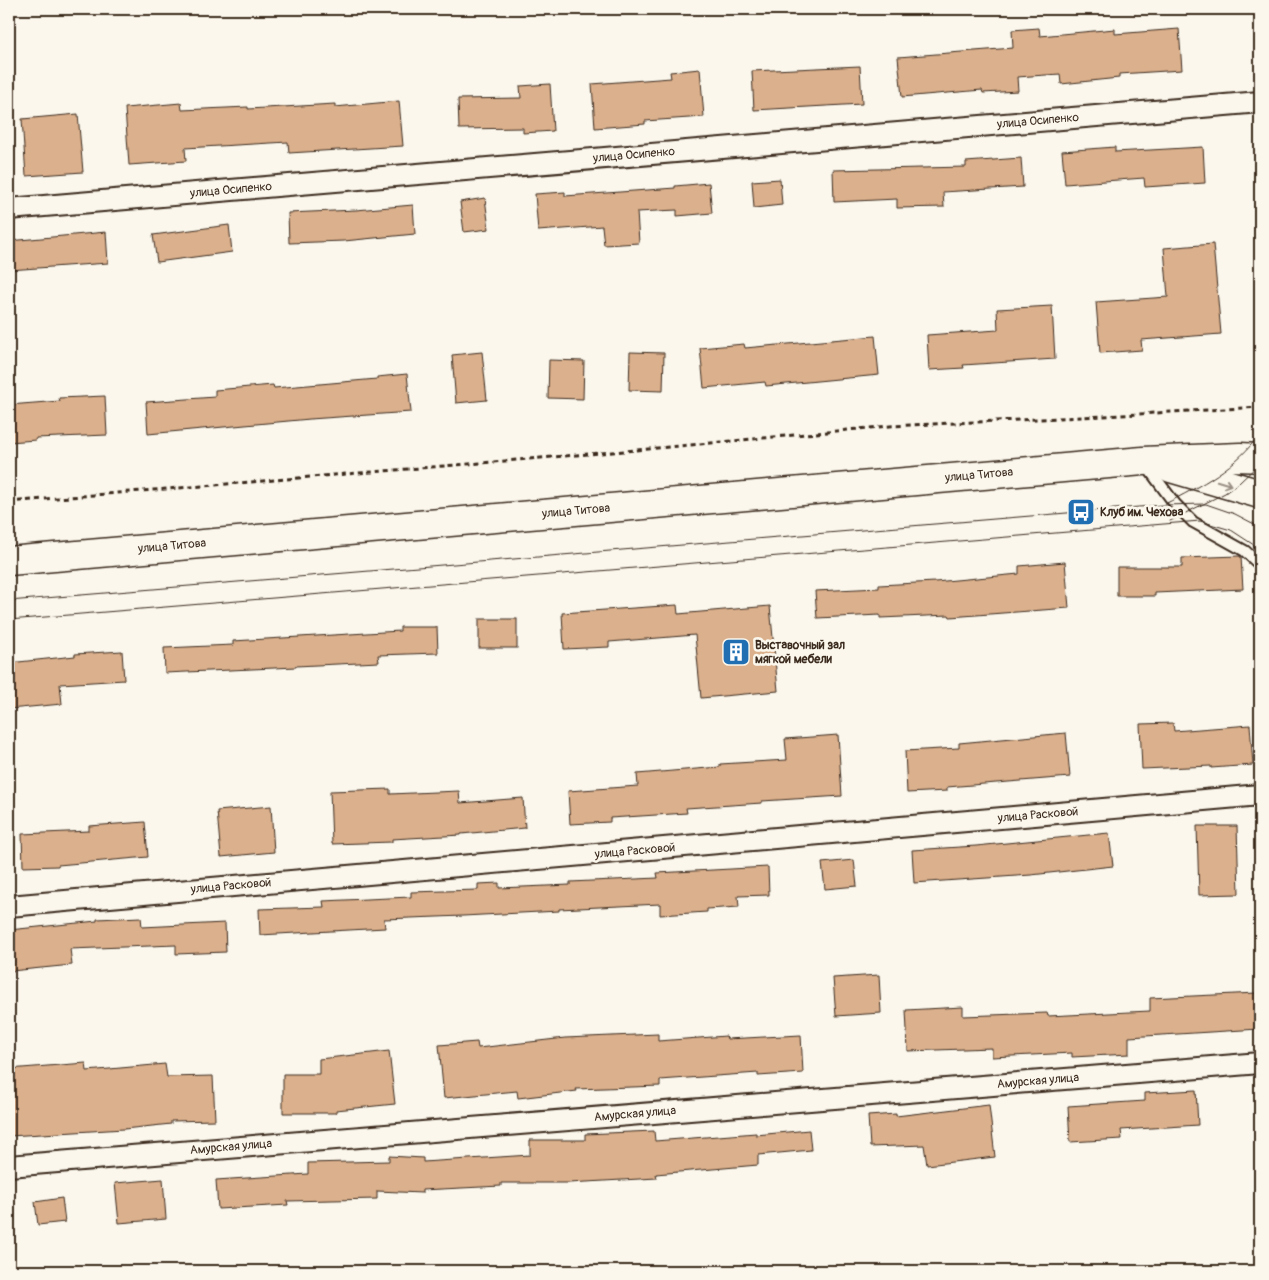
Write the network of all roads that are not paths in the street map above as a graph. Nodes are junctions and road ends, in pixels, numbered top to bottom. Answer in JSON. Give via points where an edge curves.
{"nodes":[{"id":1,"x":1260,"y":102,"type":"edge"},
{"id":2,"x":9,"y":209,"type":"edge"},
{"id":3,"x":1260,"y":458,"type":"edge"},
{"id":4,"x":1143,"y":461,"type":"junction"},
{"id":5,"x":1260,"y":494,"type":"edge"},
{"id":6,"x":9,"y":561,"type":"edge"},
{"id":7,"x":1260,"y":565,"type":"edge"},
{"id":8,"x":1260,"y":795,"type":"edge"},
{"id":9,"x":9,"y":906,"type":"edge"},
{"id":10,"x":1260,"y":1063,"type":"edge"},
{"id":11,"x":9,"y":1166,"type":"edge"}],
"edges":[{"from":1,"to":2,"type":"street","name":"улица Осипенко"},
{"from":3,"to":4,"type":"street","name":"улица Титова"},
{"from":4,"to":5,"type":"street","name":"улица Титова","one_way":true},
{"from":4,"to":6,"type":"street","name":"улица Титова"},
{"from":4,"to":7,"type":"lane","via":[[1192,522],[1245,552]]},
{"from":8,"to":9,"type":"street","name":"улица Расковой"},
{"from":10,"to":11,"type":"street","name":"Амурская улица"}]}
